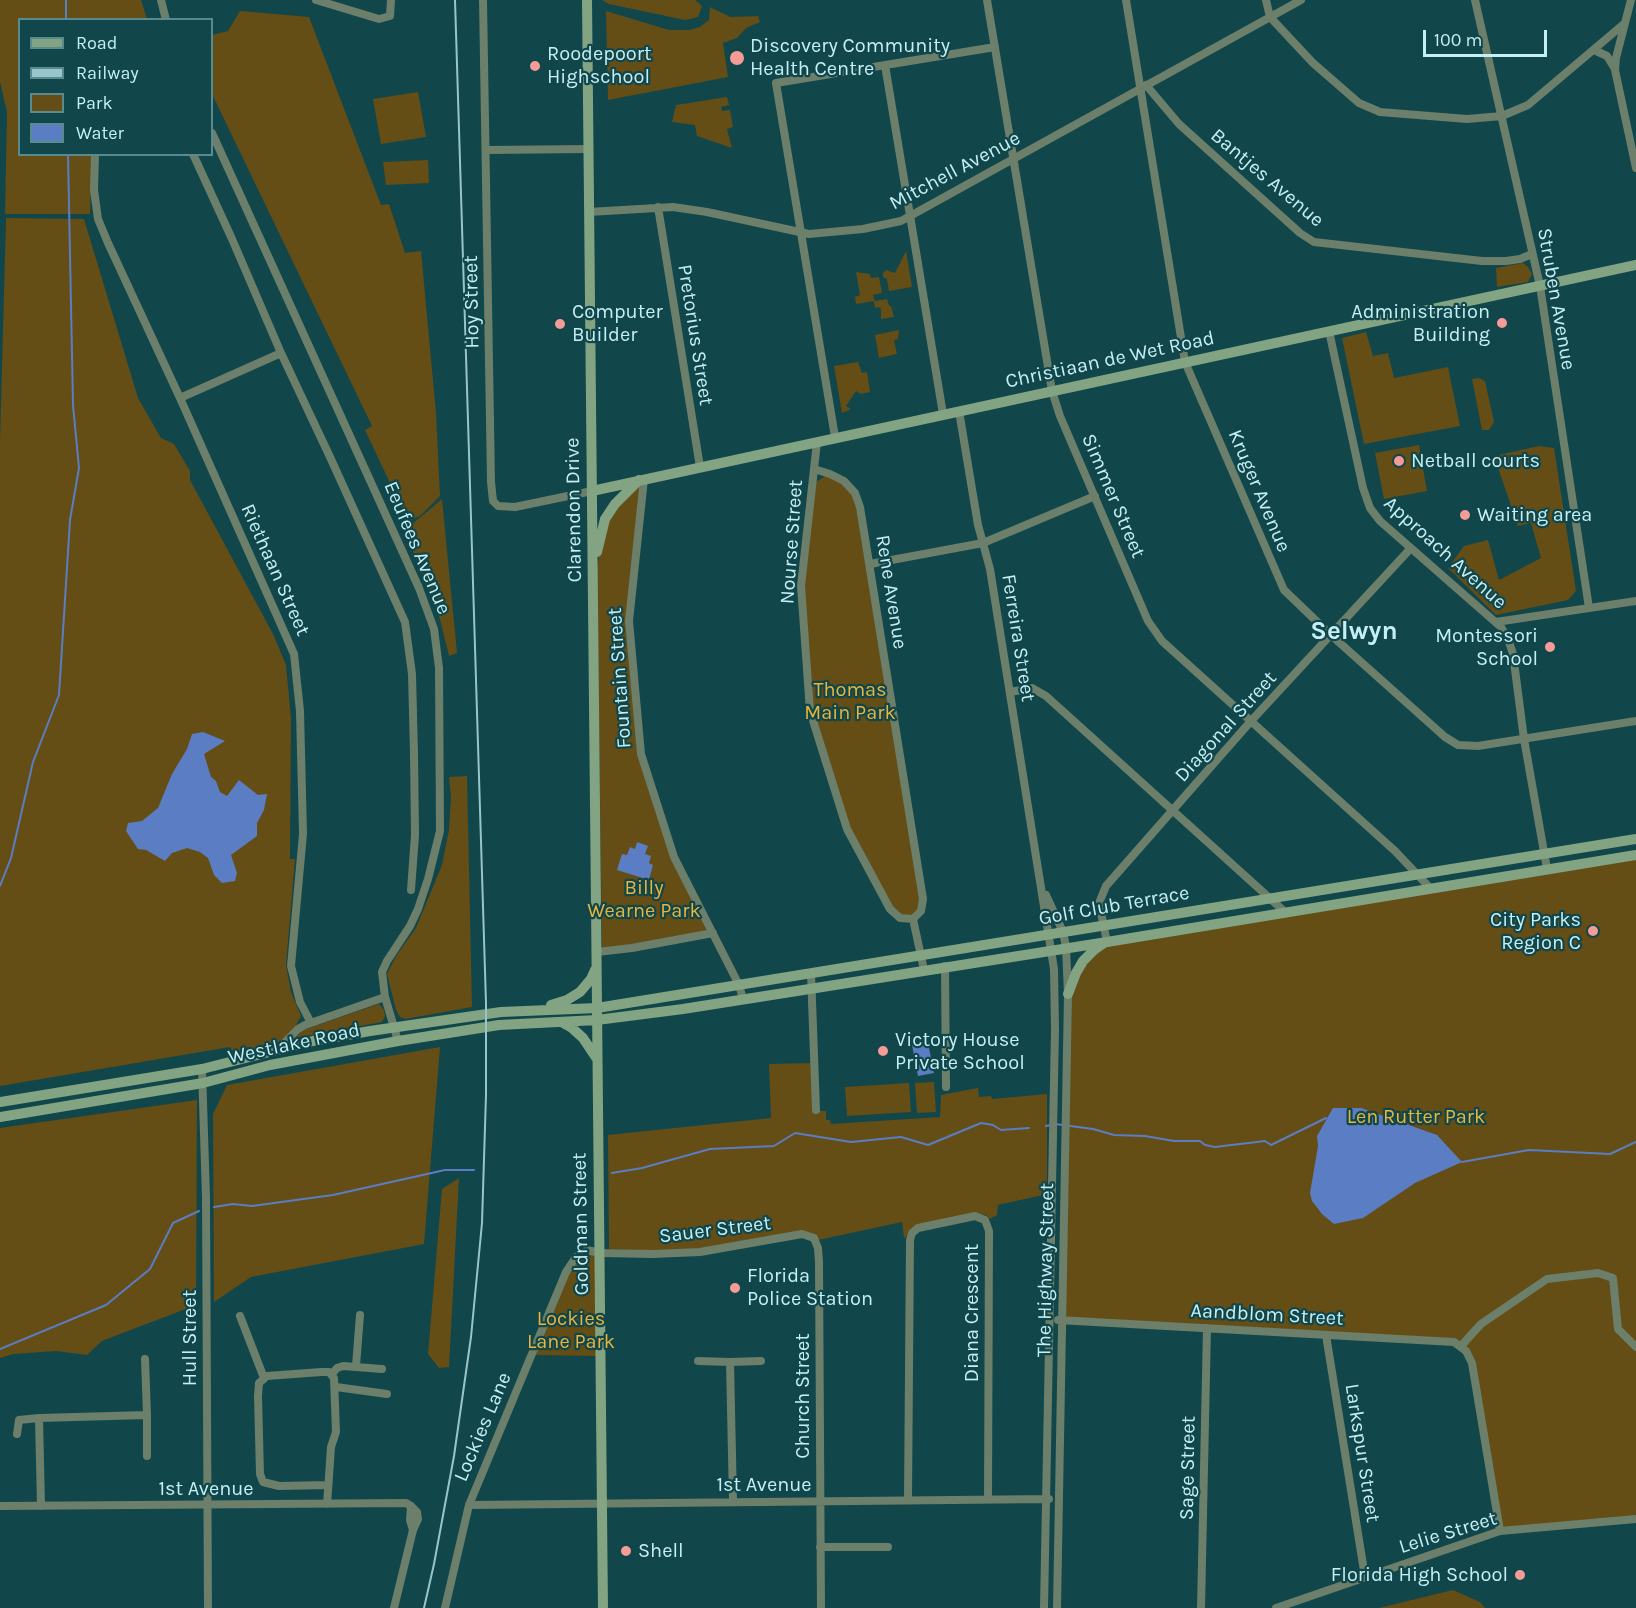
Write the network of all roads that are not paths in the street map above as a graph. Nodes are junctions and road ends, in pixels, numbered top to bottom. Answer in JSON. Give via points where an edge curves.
{"nodes":[{"id":1,"x":161,"y":0,"type":"edge"},
{"id":2,"x":316,"y":0,"type":"edge"},
{"id":3,"x":391,"y":0,"type":"edge"},
{"id":4,"x":483,"y":0,"type":"edge"},
{"id":5,"x":587,"y":0,"type":"edge"},
{"id":6,"x":987,"y":0,"type":"edge"},
{"id":7,"x":1126,"y":0,"type":"edge"},
{"id":8,"x":1266,"y":0,"type":"edge"},
{"id":9,"x":1301,"y":0,"type":"edge"},
{"id":10,"x":1475,"y":0,"type":"edge"},
{"id":11,"x":1631,"y":0,"type":"edge"},
{"id":12,"x":1270,"y":17,"type":"junction"},
{"id":13,"x":166,"y":18,"type":"edge"},
{"id":14,"x":1625,"y":23,"type":"junction"},
{"id":15,"x":995,"y":47,"type":"junction"},
{"id":16,"x":1593,"y":50,"type":"junction"},
{"id":17,"x":885,"y":65,"type":"junction"},
{"id":18,"x":1615,"y":70,"type":"junction"},
{"id":19,"x":1143,"y":87,"type":"junction"},
{"id":20,"x":1502,"y":116,"type":"junction"},
{"id":21,"x":213,"y":135,"type":"edge"},
{"id":22,"x":588,"y":149,"type":"junction"},
{"id":23,"x":486,"y":150,"type":"junction"},
{"id":24,"x":95,"y":156,"type":"edge"},
{"id":25,"x":193,"y":156,"type":"edge"},
{"id":26,"x":1013,"y":160,"type":"junction"},
{"id":27,"x":1636,"y":168,"type":"edge"},
{"id":28,"x":658,"y":207,"type":"junction"},
{"id":29,"x":589,"y":212,"type":"junction"},
{"id":30,"x":910,"y":217,"type":"junction"},
{"id":31,"x":801,"y":233,"type":"junction"},
{"id":32,"x":1532,"y":254,"type":"junction"},
{"id":33,"x":1636,"y":265,"type":"edge"},
{"id":34,"x":1540,"y":286,"type":"junction"},
{"id":35,"x":1329,"y":331,"type":"junction"},
{"id":36,"x":281,"y":353,"type":"junction"},
{"id":37,"x":1185,"y":362,"type":"junction"},
{"id":38,"x":1052,"y":391,"type":"junction"},
{"id":39,"x":180,"y":398,"type":"junction"},
{"id":40,"x":959,"y":411,"type":"junction"},
{"id":41,"x":943,"y":414,"type":"junction"},
{"id":42,"x":835,"y":437,"type":"junction"},
{"id":43,"x":817,"y":442,"type":"junction"},
{"id":44,"x":700,"y":467,"type":"junction"},
{"id":45,"x":814,"y":470,"type":"junction"},
{"id":46,"x":642,"y":479,"type":"junction"},
{"id":47,"x":592,"y":491,"type":"junction"},
{"id":48,"x":1095,"y":496,"type":"junction"},
{"id":49,"x":983,"y":543,"type":"junction"},
{"id":50,"x":1411,"y":548,"type":"junction"},
{"id":51,"x":870,"y":564,"type":"junction"},
{"id":52,"x":593,"y":577,"type":"junction"},
{"id":53,"x":1636,"y":601,"type":"edge"},
{"id":54,"x":1589,"y":608,"type":"junction"},
{"id":55,"x":1496,"y":622,"type":"junction"},
{"id":56,"x":1332,"y":636,"type":"junction"},
{"id":57,"x":1010,"y":692,"type":"junction"},
{"id":58,"x":1251,"y":721,"type":"junction"},
{"id":59,"x":1636,"y":721,"type":"edge"},
{"id":60,"x":1524,"y":739,"type":"junction"},
{"id":61,"x":1174,"y":811,"type":"junction"},
{"id":62,"x":1636,"y":839,"type":"edge"},
{"id":63,"x":1544,"y":853,"type":"junction"},
{"id":64,"x":1636,"y":855,"type":"edge"},
{"id":65,"x":1547,"y":869,"type":"junction"},
{"id":66,"x":1039,"y":871,"type":"junction"},
{"id":67,"x":1417,"y":875,"type":"junction"},
{"id":68,"x":1430,"y":888,"type":"junction"},
{"id":69,"x":411,"y":890,"type":"dead end"},
{"id":70,"x":1270,"y":898,"type":"junction"},
{"id":71,"x":1285,"y":912,"type":"junction"},
{"id":72,"x":913,"y":919,"type":"junction"},
{"id":73,"x":1104,"y":926,"type":"junction"},
{"id":74,"x":713,"y":933,"type":"junction"},
{"id":75,"x":1063,"y":933,"type":"junction"},
{"id":76,"x":1049,"y":936,"type":"junction"},
{"id":77,"x":1107,"y":942,"type":"junction"},
{"id":78,"x":1066,"y":947,"type":"junction"},
{"id":79,"x":1052,"y":950,"type":"junction"},
{"id":80,"x":922,"y":956,"type":"junction"},
{"id":81,"x":597,"y":958,"type":"junction"},
{"id":82,"x":945,"y":966,"type":"junction"},
{"id":83,"x":924,"y":970,"type":"junction"},
{"id":84,"x":811,"y":973,"type":"junction"},
{"id":85,"x":739,"y":985,"type":"junction"},
{"id":86,"x":812,"y":988,"type":"junction"},
{"id":87,"x":1068,"y":994,"type":"junction"},
{"id":88,"x":385,"y":997,"type":"junction"},
{"id":89,"x":743,"y":999,"type":"junction"},
{"id":90,"x":597,"y":1008,"type":"junction"},
{"id":91,"x":539,"y":1009,"type":"junction"},
{"id":92,"x":597,"y":1020,"type":"junction"},
{"id":93,"x":563,"y":1022,"type":"junction"},
{"id":94,"x":311,"y":1023,"type":"junction"},
{"id":95,"x":394,"y":1028,"type":"junction"},
{"id":96,"x":398,"y":1041,"type":"junction"},
{"id":97,"x":278,"y":1049,"type":"junction"},
{"id":98,"x":598,"y":1062,"type":"junction"},
{"id":99,"x":202,"y":1069,"type":"junction"},
{"id":100,"x":203,"y":1083,"type":"junction"},
{"id":101,"x":946,"y":1087,"type":"dead end"},
{"id":102,"x":0,"y":1102,"type":"edge"},
{"id":103,"x":816,"y":1110,"type":"dead end"},
{"id":104,"x":0,"y":1117,"type":"edge"},
{"id":105,"x":600,"y":1252,"type":"junction"},
{"id":106,"x":818,"y":1255,"type":"joint"},
{"id":107,"x":360,"y":1314,"type":"dead end"},
{"id":108,"x":240,"y":1316,"type":"dead end"},
{"id":109,"x":1049,"y":1320,"type":"junction"},
{"id":110,"x":1062,"y":1320,"type":"junction"},
{"id":111,"x":1207,"y":1328,"type":"junction"},
{"id":112,"x":1326,"y":1335,"type":"junction"},
{"id":113,"x":1461,"y":1346,"type":"junction"},
{"id":114,"x":1636,"y":1347,"type":"edge"},
{"id":115,"x":145,"y":1359,"type":"dead end"},
{"id":116,"x":698,"y":1361,"type":"dead end"},
{"id":117,"x":761,"y":1361,"type":"dead end"},
{"id":118,"x":730,"y":1362,"type":"junction"},
{"id":119,"x":356,"y":1366,"type":"junction"},
{"id":120,"x":382,"y":1370,"type":"dead end"},
{"id":121,"x":332,"y":1374,"type":"junction"},
{"id":122,"x":264,"y":1378,"type":"junction"},
{"id":123,"x":336,"y":1387,"type":"junction"},
{"id":124,"x":387,"y":1394,"type":"dead end"},
{"id":125,"x":147,"y":1415,"type":"junction"},
{"id":126,"x":39,"y":1418,"type":"junction"},
{"id":127,"x":17,"y":1434,"type":"dead end"},
{"id":128,"x":147,"y":1456,"type":"dead end"},
{"id":129,"x":328,"y":1485,"type":"junction"},
{"id":130,"x":908,"y":1499,"type":"junction"},
{"id":131,"x":988,"y":1499,"type":"junction"},
{"id":132,"x":1046,"y":1499,"type":"junction"},
{"id":133,"x":1059,"y":1499,"type":"junction"},
{"id":134,"x":733,"y":1501,"type":"junction"},
{"id":135,"x":820,"y":1501,"type":"junction"},
{"id":136,"x":603,"y":1503,"type":"junction"},
{"id":137,"x":327,"y":1504,"type":"junction"},
{"id":138,"x":469,"y":1504,"type":"junction"},
{"id":139,"x":0,"y":1506,"type":"edge"},
{"id":140,"x":41,"y":1506,"type":"junction"},
{"id":141,"x":208,"y":1506,"type":"junction"},
{"id":142,"x":1636,"y":1519,"type":"edge"},
{"id":143,"x":1500,"y":1531,"type":"junction"},
{"id":144,"x":820,"y":1547,"type":"junction"},
{"id":145,"x":888,"y":1547,"type":"dead end"},
{"id":146,"x":1365,"y":1576,"type":"junction"},
{"id":147,"x":208,"y":1608,"type":"edge"},
{"id":148,"x":394,"y":1608,"type":"edge"},
{"id":149,"x":445,"y":1608,"type":"edge"},
{"id":150,"x":603,"y":1608,"type":"edge"},
{"id":151,"x":821,"y":1608,"type":"edge"},
{"id":152,"x":1044,"y":1608,"type":"edge"},
{"id":153,"x":1058,"y":1608,"type":"edge"},
{"id":154,"x":1202,"y":1608,"type":"edge"},
{"id":155,"x":1276,"y":1608,"type":"edge"}],
"edges":[{"from":1,"to":13,"type":"street"},
{"from":2,"to":3,"type":"street","via":[[379,19],[388,18],[392,12]]},
{"from":4,"to":23,"type":"street","name":"Hoy Street"},
{"from":5,"to":22,"type":"street","name":"Clarendon Drive"},
{"from":6,"to":15,"type":"street","name":"Simmer Street"},
{"from":7,"to":19,"type":"street","name":"Kruger Avenue"},
{"from":8,"to":12,"type":"street"},
{"from":9,"to":12,"type":"street","name":"Mitchell Avenue"},
{"from":10,"to":20,"type":"street","name":"Struben Avenue"},
{"from":11,"to":14,"type":"street"},
{"from":12,"to":19,"type":"street","name":"Mitchell Avenue"},
{"from":12,"to":20,"type":"street","via":[[1313,63],[1370,109],[1467,119]]},
{"from":14,"to":16,"type":"street"},
{"from":14,"to":18,"type":"street"},
{"from":15,"to":17,"type":"street"},
{"from":15,"to":26,"type":"street","name":"Simmer Street"},
{"from":16,"to":18,"type":"street","via":[[1608,56]]},
{"from":16,"to":20,"type":"street","via":[[1528,105]]},
{"from":17,"to":30,"type":"street"},
{"from":17,"to":31,"type":"street","via":[[776,83]]},
{"from":18,"to":27,"type":"street"},
{"from":19,"to":26,"type":"street","name":"Mitchell Avenue"},
{"from":19,"to":32,"type":"street","name":"Bantjes Avenue","via":[[1179,124],[1314,242],[1482,261],[1506,261]]},
{"from":19,"to":37,"type":"street","name":"Kruger Avenue"},
{"from":20,"to":32,"type":"street","name":"Struben Avenue"},
{"from":21,"to":88,"type":"street","name":"Eeufees Avenue","via":[[434,628],[439,668],[440,831],[418,909],[383,966]]},
{"from":22,"to":23,"type":"street"},
{"from":22,"to":29,"type":"street","name":"Clarendon Drive"},
{"from":23,"to":47,"type":"street","name":"Hoy Street","via":[[494,501],[501,507],[515,507]]},
{"from":24,"to":39,"type":"street","name":"Riethaan Street","via":[[98,219]]},
{"from":25,"to":36,"type":"street","name":"Eeufees Avenue"},
{"from":26,"to":30,"type":"street","name":"Mitchell Avenue"},
{"from":26,"to":38,"type":"street","name":"Simmer Street"},
{"from":28,"to":29,"type":"street","name":"Mitchell Avenue"},
{"from":28,"to":31,"type":"street","name":"Mitchell Avenue","via":[[707,212]]},
{"from":28,"to":44,"type":"street","name":"Pretorius Street"},
{"from":29,"to":47,"type":"street","name":"Clarendon Drive"},
{"from":30,"to":31,"type":"street","name":"Mitchell Avenue","via":[[863,229],[819,235]]},
{"from":30,"to":41,"type":"street"},
{"from":31,"to":42,"type":"street"},
{"from":32,"to":34,"type":"street","name":"Struben Avenue"},
{"from":33,"to":34,"type":"street","name":"Christiaan de Wet Road"},
{"from":34,"to":35,"type":"street","name":"Christiaan de Wet Road"},
{"from":34,"to":54,"type":"street","name":"Struben Avenue"},
{"from":35,"to":37,"type":"street","name":"Christiaan de Wet Road"},
{"from":35,"to":50,"type":"street","name":"Approach Avenue","via":[[1366,500],[1380,521]]},
{"from":36,"to":39,"type":"street"},
{"from":36,"to":69,"type":"street","name":"Eeufees Avenue","via":[[398,605],[407,633],[415,765],[416,835]]},
{"from":37,"to":38,"type":"street","name":"Christiaan de Wet Road"},
{"from":37,"to":56,"type":"street","name":"Kruger Avenue","via":[[1282,586]]},
{"from":38,"to":40,"type":"street","name":"Christiaan de Wet Road"},
{"from":38,"to":48,"type":"street","name":"Simmer Street"},
{"from":39,"to":94,"type":"street","name":"Riethaan Street","via":[[294,654],[300,711],[303,834],[291,966],[300,1002]]},
{"from":40,"to":41,"type":"street","name":"Christiaan de Wet Road"},
{"from":40,"to":49,"type":"street","name":"Ferreira Street"},
{"from":41,"to":42,"type":"street","name":"Christiaan de Wet Road"},
{"from":42,"to":43,"type":"street","name":"Christiaan de Wet Road"},
{"from":43,"to":44,"type":"street","name":"Christiaan de Wet Road"},
{"from":43,"to":45,"type":"street","name":"Nourse Street"},
{"from":44,"to":46,"type":"street","name":"Christiaan de Wet Road"},
{"from":45,"to":51,"type":"street","name":"Rene Avenue","via":[[835,476],[855,493]]},
{"from":45,"to":72,"type":"street","name":"Nourse Street","via":[[801,586],[810,711],[847,829],[890,909],[900,918]]},
{"from":46,"to":47,"type":"street","name":"Christiaan de Wet Road"},
{"from":46,"to":52,"type":"street","via":[[605,519]]},
{"from":46,"to":74,"type":"street","name":"Fountain Street","via":[[629,621],[639,744],[670,847]]},
{"from":47,"to":52,"type":"street","name":"Clarendon Drive"},
{"from":48,"to":49,"type":"street"},
{"from":48,"to":58,"type":"street","name":"Simmer Street","via":[[1156,634]]},
{"from":49,"to":51,"type":"street"},
{"from":49,"to":57,"type":"street","name":"Ferreira Street"},
{"from":50,"to":55,"type":"street","name":"Approach Avenue"},
{"from":50,"to":56,"type":"street","name":"Diagonal Street"},
{"from":51,"to":72,"type":"street","name":"Rene Avenue","via":[[923,899],[921,911]]},
{"from":52,"to":81,"type":"street","name":"Clarendon Drive"},
{"from":53,"to":54,"type":"street"},
{"from":54,"to":55,"type":"street"},
{"from":55,"to":60,"type":"street","name":"Approach Avenue","via":[[1511,646]]},
{"from":56,"to":58,"type":"street","name":"Diagonal Street"},
{"from":56,"to":60,"type":"street","name":"Kruger Avenue","via":[[1452,742],[1470,747]]},
{"from":57,"to":61,"type":"street","via":[[1030,688],[1046,696]]},
{"from":57,"to":66,"type":"street","name":"Ferreira Street"},
{"from":58,"to":61,"type":"street","name":"Diagonal Street"},
{"from":58,"to":67,"type":"street","name":"Simmer Street"},
{"from":59,"to":60,"type":"street","name":"Kruger Avenue"},
{"from":60,"to":63,"type":"street","name":"Approach Avenue"},
{"from":61,"to":70,"type":"street"},
{"from":61,"to":73,"type":"street","name":"Diagonal Street","via":[[1103,890],[1099,903]]},
{"from":62,"to":63,"type":"street","name":"Golf Club Terrace"},
{"from":63,"to":65,"type":"street","name":"Approach Avenue"},
{"from":63,"to":67,"type":"street","name":"Golf Club Terrace"},
{"from":64,"to":65,"type":"street","name":"Golf Club Terrace"},
{"from":65,"to":68,"type":"street","name":"Golf Club Terrace"},
{"from":66,"to":75,"type":"street","name":"Ferreira Street"},
{"from":66,"to":76,"type":"street","name":"Ferreira Street"},
{"from":67,"to":68,"type":"street","name":"Simmer Street"},
{"from":67,"to":70,"type":"street","name":"Golf Club Terrace"},
{"from":68,"to":71,"type":"street","name":"Golf Club Terrace"},
{"from":70,"to":71,"type":"street"},
{"from":70,"to":73,"type":"street","name":"Golf Club Terrace"},
{"from":71,"to":77,"type":"street","name":"Golf Club Terrace"},
{"from":72,"to":80,"type":"street"},
{"from":73,"to":75,"type":"street","name":"Golf Club Terrace"},
{"from":73,"to":77,"type":"street","name":"Diagonal Street"},
{"from":74,"to":81,"type":"street"},
{"from":74,"to":85,"type":"street","name":"Fountain Street"},
{"from":75,"to":76,"type":"street","name":"Golf Club Terrace"},
{"from":75,"to":78,"type":"street","name":"The Highway Street"},
{"from":76,"to":79,"type":"street","name":"The Highway Street"},
{"from":76,"to":80,"type":"street","name":"Golf Club Terrace"},
{"from":77,"to":78,"type":"street","name":"Golf Club Terrace"},
{"from":77,"to":87,"type":"street","via":[[1083,961]]},
{"from":78,"to":79,"type":"street","name":"Golf Club Terrace"},
{"from":78,"to":87,"type":"street","name":"The Highway Street"},
{"from":79,"to":82,"type":"street","name":"Golf Club Terrace"},
{"from":79,"to":109,"type":"street","name":"The Highway Street","via":[[1056,988]]},
{"from":80,"to":83,"type":"street"},
{"from":80,"to":84,"type":"street","name":"Golf Club Terrace"},
{"from":81,"to":90,"type":"street","name":"Clarendon Drive"},
{"from":81,"to":91,"type":"street","via":[[591,979],[580,992]]},
{"from":82,"to":83,"type":"street","name":"Golf Club Terrace"},
{"from":82,"to":101,"type":"street"},
{"from":83,"to":86,"type":"street","name":"Golf Club Terrace"},
{"from":84,"to":85,"type":"street","name":"Golf Club Terrace"},
{"from":84,"to":86,"type":"street"},
{"from":85,"to":89,"type":"street","name":"Fountain Street"},
{"from":85,"to":90,"type":"street","name":"Golf Club Terrace"},
{"from":86,"to":89,"type":"street","name":"Golf Club Terrace"},
{"from":86,"to":103,"type":"street"},
{"from":87,"to":110,"type":"street","name":"The Highway Street"},
{"from":88,"to":94,"type":"street"},
{"from":88,"to":95,"type":"street","name":"Eeufees Avenue"},
{"from":89,"to":92,"type":"street","name":"Golf Club Terrace"},
{"from":90,"to":91,"type":"street","name":"Westlake Road"},
{"from":90,"to":92,"type":"street","name":"Clarendon Drive"},
{"from":91,"to":95,"type":"street","name":"Westlake Road"},
{"from":92,"to":93,"type":"street","name":"Westlake Road"},
{"from":92,"to":98,"type":"street","name":"Goldman Street"},
{"from":93,"to":96,"type":"street","name":"Westlake Road","via":[[499,1025]]},
{"from":93,"to":98,"type":"street","via":[[583,1038]]},
{"from":94,"to":97,"type":"street","via":[[298,1029]]},
{"from":95,"to":96,"type":"street","name":"Eeufees Avenue"},
{"from":95,"to":97,"type":"street","name":"Westlake Road"},
{"from":96,"to":100,"type":"street","name":"Westlake Road","via":[[270,1065]]},
{"from":97,"to":99,"type":"street","name":"Westlake Road"},
{"from":98,"to":105,"type":"street","name":"Goldman Street"},
{"from":99,"to":100,"type":"street","name":"Hull Street"},
{"from":99,"to":102,"type":"street","name":"Westlake Road"},
{"from":100,"to":104,"type":"street","name":"Westlake Road"},
{"from":100,"to":141,"type":"street","name":"Hull Street"},
{"from":105,"to":106,"type":"street","name":"Sauer Street","via":[[700,1252],[802,1234],[814,1238]]},
{"from":105,"to":136,"type":"street","name":"Goldman Street"},
{"from":105,"to":138,"type":"street","name":"Lockies Lane","via":[[584,1251],[566,1272]]},
{"from":106,"to":135,"type":"street","name":"Church Street"},
{"from":107,"to":119,"type":"street"},
{"from":108,"to":122,"type":"street"},
{"from":109,"to":110,"type":"street","name":"Aandblom Street"},
{"from":109,"to":132,"type":"street","name":"The Highway Street"},
{"from":110,"to":111,"type":"street","name":"Aandblom Street"},
{"from":110,"to":133,"type":"street","name":"The Highway Street"},
{"from":111,"to":112,"type":"street","name":"Aandblom Street"},
{"from":111,"to":154,"type":"street","name":"Sage Street"},
{"from":112,"to":113,"type":"street","name":"Aandblom Street","via":[[1454,1342]]},
{"from":112,"to":146,"type":"street","name":"Larkspur Street"},
{"from":113,"to":114,"type":"street","via":[[1481,1324],[1547,1279],[1598,1273],[1613,1278],[1618,1329]]},
{"from":113,"to":143,"type":"street","via":[[1472,1363]]},
{"from":115,"to":125,"type":"street"},
{"from":116,"to":118,"type":"street"},
{"from":117,"to":118,"type":"street"},
{"from":118,"to":134,"type":"street"},
{"from":119,"to":120,"type":"street"},
{"from":119,"to":121,"type":"street","via":[[339,1367]]},
{"from":121,"to":122,"type":"street","via":[[273,1374]]},
{"from":121,"to":123,"type":"street"},
{"from":122,"to":129,"type":"street","via":[[259,1383],[258,1396],[263,1482],[279,1486]]},
{"from":123,"to":124,"type":"street"},
{"from":123,"to":129,"type":"street","via":[[336,1432]]},
{"from":125,"to":126,"type":"street"},
{"from":125,"to":128,"type":"street"},
{"from":126,"to":127,"type":"street","via":[[19,1420]]},
{"from":126,"to":140,"type":"street"},
{"from":129,"to":137,"type":"street"},
{"from":130,"to":131,"type":"street","name":"1st Avenue"},
{"from":130,"to":131,"type":"street","name":"Diana Crescent","via":[[910,1240],[918,1228],[975,1216],[985,1220],[989,1231]]},
{"from":130,"to":135,"type":"street","name":"1st Avenue"},
{"from":131,"to":132,"type":"street","name":"1st Avenue"},
{"from":132,"to":133,"type":"street","name":"1st Avenue"},
{"from":132,"to":152,"type":"street","name":"The Highway Street"},
{"from":133,"to":153,"type":"street","name":"The Highway Street"},
{"from":134,"to":135,"type":"street","name":"1st Avenue"},
{"from":134,"to":136,"type":"street","name":"1st Avenue"},
{"from":135,"to":144,"type":"street","name":"Church Street"},
{"from":136,"to":138,"type":"street","name":"1st Avenue"},
{"from":136,"to":150,"type":"street","name":"Goldman Street"},
{"from":137,"to":141,"type":"street","name":"1st Avenue"},
{"from":137,"to":148,"type":"street","name":"1st Avenue","via":[[411,1506],[413,1530]]},
{"from":138,"to":149,"type":"street","name":"Lockies Lane"},
{"from":139,"to":140,"type":"street","name":"1st Avenue"},
{"from":140,"to":141,"type":"street","name":"1st Avenue"},
{"from":141,"to":147,"type":"street","name":"Hull Street"},
{"from":142,"to":143,"type":"street","name":"Lelie Street"},
{"from":143,"to":146,"type":"street","name":"Lelie Street"},
{"from":144,"to":145,"type":"street"},
{"from":144,"to":151,"type":"street","name":"Church Street"},
{"from":146,"to":155,"type":"street","name":"Lelie Street"}]}
